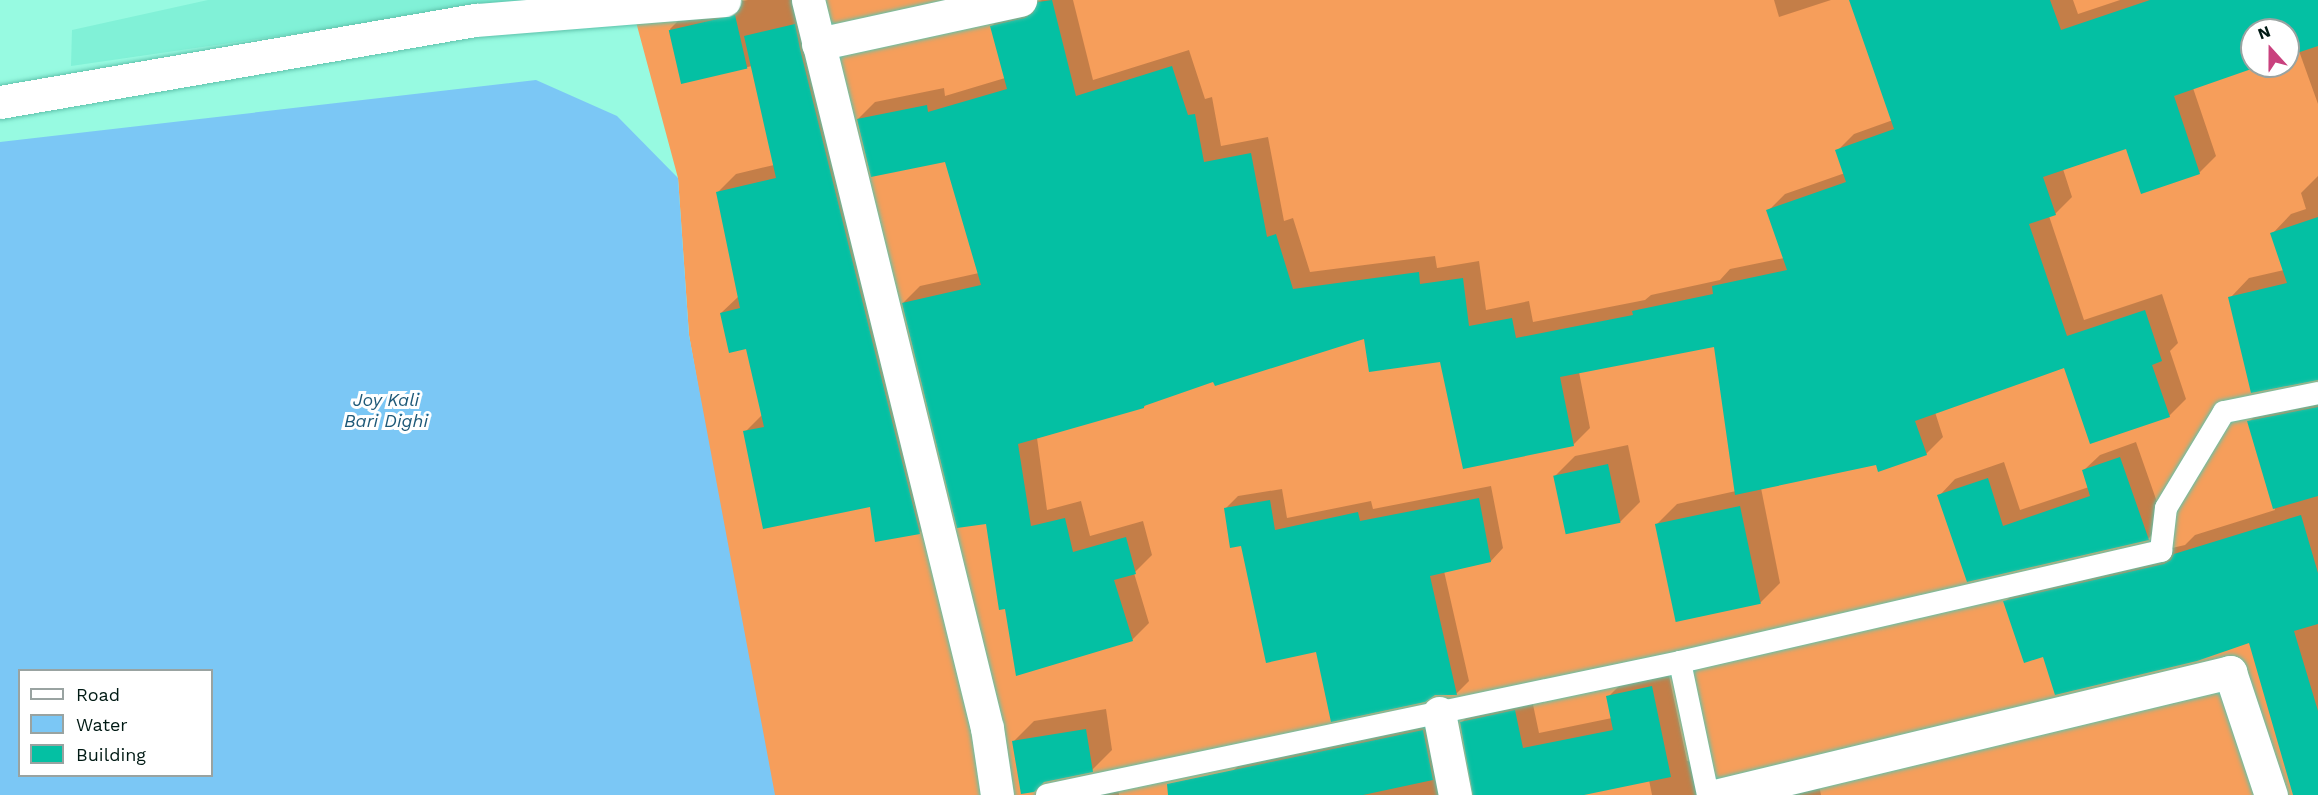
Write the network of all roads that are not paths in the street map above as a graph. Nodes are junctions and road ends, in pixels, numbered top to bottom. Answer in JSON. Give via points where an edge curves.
{"nodes":[{"id":1,"x":724,"y":0,"type":"edge"},
{"id":2,"x":808,"y":0,"type":"edge"},
{"id":3,"x":1020,"y":0,"type":"edge"},
{"id":4,"x":818,"y":44,"type":"junction"},
{"id":5,"x":0,"y":102,"type":"edge"},
{"id":6,"x":2318,"y":393,"type":"edge"},
{"id":7,"x":1680,"y":662,"type":"junction"},
{"id":8,"x":1439,"y":713,"type":"junction"},
{"id":9,"x":997,"y":795,"type":"edge"},
{"id":10,"x":1047,"y":795,"type":"edge"},
{"id":11,"x":1455,"y":795,"type":"edge"},
{"id":12,"x":1708,"y":795,"type":"edge"},
{"id":13,"x":1719,"y":795,"type":"edge"},
{"id":14,"x":2271,"y":795,"type":"edge"}],
"edges":[{"from":1,"to":5,"type":"street","via":[[476,20]]},
{"from":2,"to":4,"type":"street"},
{"from":3,"to":4,"type":"street"},
{"from":4,"to":9,"type":"street","via":[[987,728]]},
{"from":6,"to":7,"type":"lane","via":[[2224,412],[2166,508],[2161,551]]},
{"from":7,"to":8,"type":"lane"},
{"from":7,"to":12,"type":"lane"},
{"from":8,"to":10,"type":"lane"},
{"from":8,"to":11,"type":"street"},
{"from":13,"to":14,"type":"street","via":[[2230,672]]}]}
